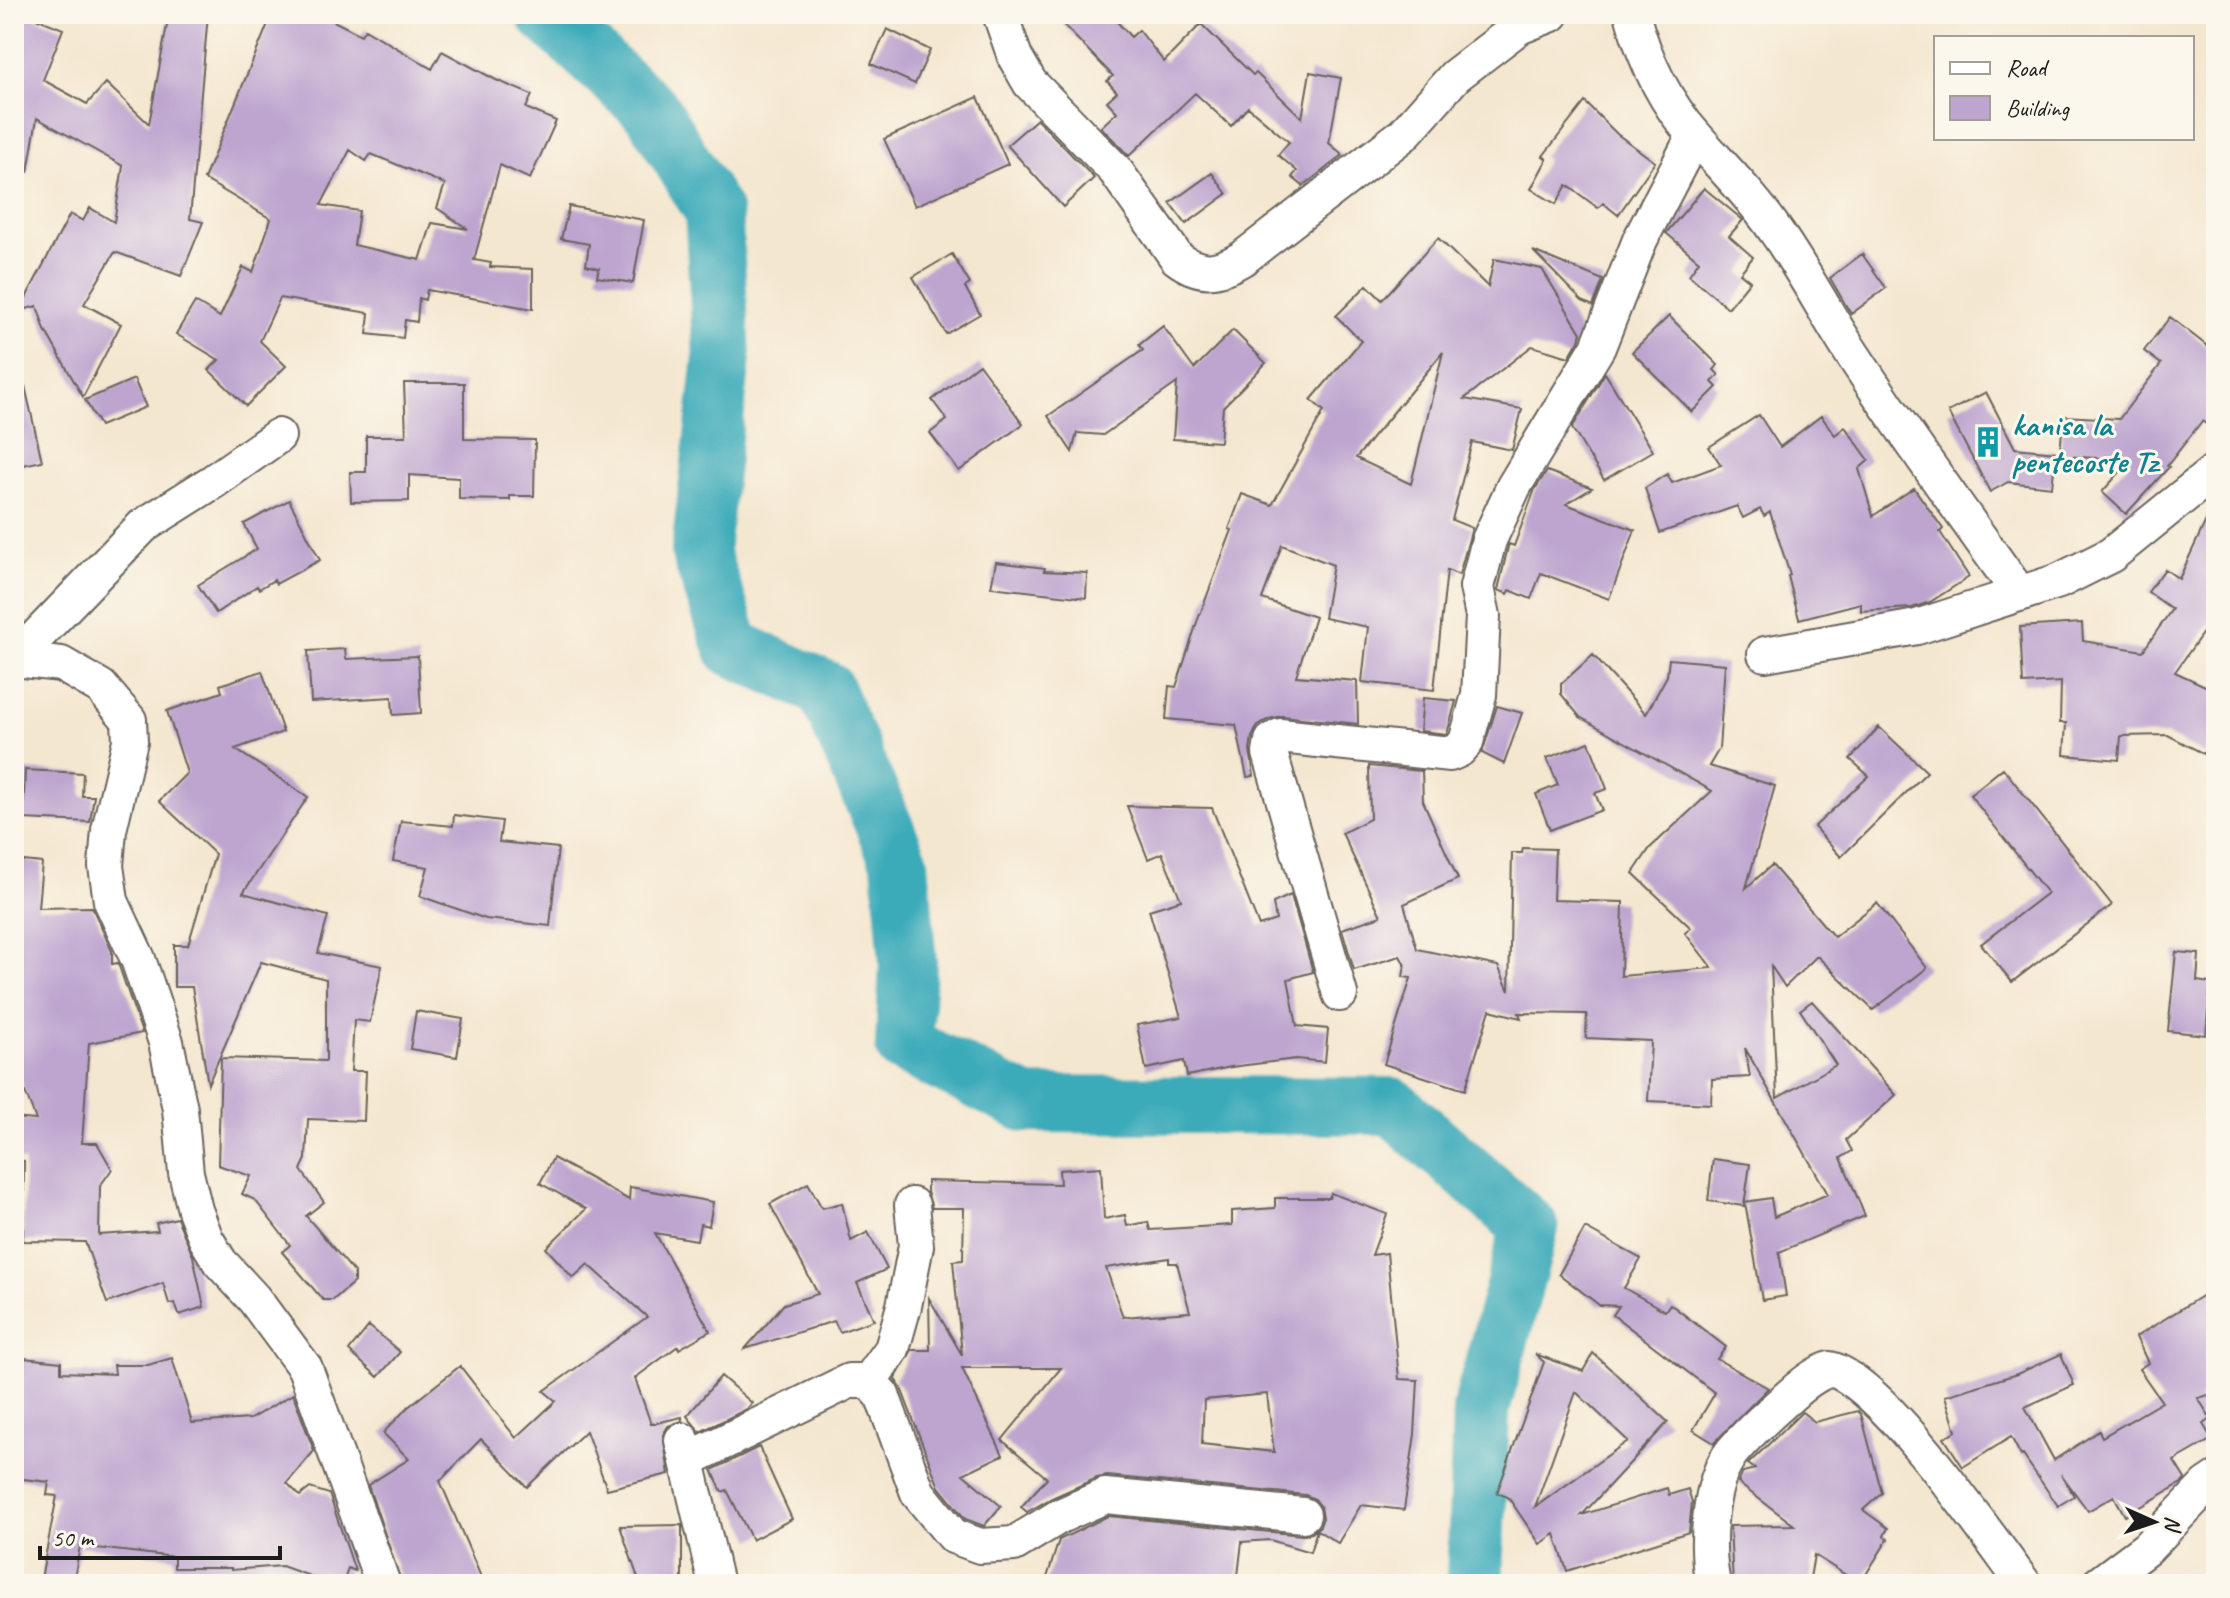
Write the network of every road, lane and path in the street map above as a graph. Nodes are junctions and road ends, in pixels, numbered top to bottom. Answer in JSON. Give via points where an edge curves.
{"nodes":[{"id":1,"x":1000,"y":14,"type":"edge"},
{"id":2,"x":1552,"y":14,"type":"edge"},
{"id":3,"x":1632,"y":14,"type":"edge"},
{"id":4,"x":1694,"y":136,"type":"junction"},
{"id":5,"x":278,"y":436,"type":"dead end"},
{"id":6,"x":2216,"y":470,"type":"edge"},
{"id":7,"x":2020,"y":594,"type":"junction"},
{"id":8,"x":1765,"y":654,"type":"dead end"},
{"id":9,"x":15,"y":659,"type":"edge"},
{"id":10,"x":1340,"y":994,"type":"dead end"},
{"id":11,"x":912,"y":1205,"type":"dead end"},
{"id":12,"x":869,"y":1381,"type":"junction"},
{"id":13,"x":2216,"y":1479,"type":"edge"},
{"id":14,"x":1303,"y":1515,"type":"dead end"},
{"id":15,"x":383,"y":1584,"type":"edge"},
{"id":16,"x":716,"y":1584,"type":"edge"},
{"id":17,"x":1713,"y":1584,"type":"edge"},
{"id":18,"x":2024,"y":1584,"type":"edge"},
{"id":19,"x":2099,"y":1584,"type":"edge"}],
"edges":[{"from":1,"to":2,"type":"street","via":[[1030,83],[1115,170],[1177,258],[1204,272],[1223,270],[1243,258],[1404,134],[1466,68],[1519,27]]},
{"from":3,"to":4,"type":"street","via":[[1647,60]]},
{"from":4,"to":7,"type":"street","via":[[1775,230],[1850,350]]},
{"from":4,"to":10,"type":"street","via":[[1640,240],[1598,347],[1514,486],[1489,540],[1477,587],[1483,616],[1479,695],[1466,742],[1450,754],[1280,736],[1272,741],[1270,753]]},
{"from":5,"to":9,"type":"street","via":[[143,526]]},
{"from":6,"to":7,"type":"street","via":[[2111,555]]},
{"from":7,"to":8,"type":"street","via":[[1917,627]]},
{"from":9,"to":15,"type":"street","via":[[61,664],[101,687],[129,720],[130,741],[106,866],[111,901],[138,959],[166,1042],[195,1210],[220,1262],[305,1368]]},
{"from":11,"to":12,"type":"street","via":[[916,1246],[904,1306],[892,1349]]},
{"from":12,"to":14,"type":"street","via":[[882,1395],[918,1493],[953,1536],[980,1546],[1014,1544],[1105,1496]]},
{"from":12,"to":16,"type":"street","via":[[849,1381],[684,1448]]},
{"from":13,"to":19,"type":"street","via":[[2147,1548]]},
{"from":17,"to":18,"type":"street","via":[[1709,1536],[1716,1486],[1730,1454],[1774,1410],[1830,1369],[1842,1372],[1881,1403]]}]}
